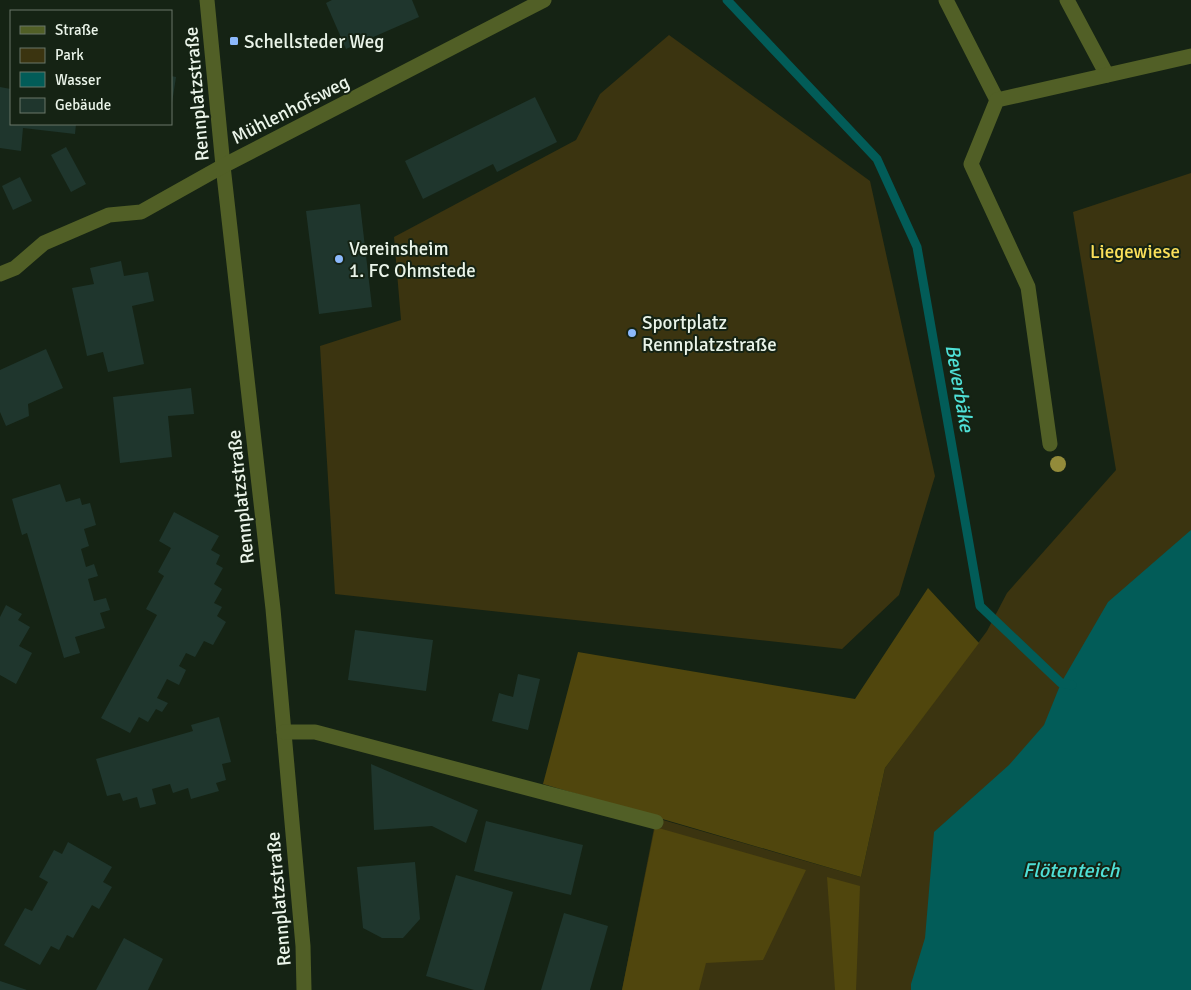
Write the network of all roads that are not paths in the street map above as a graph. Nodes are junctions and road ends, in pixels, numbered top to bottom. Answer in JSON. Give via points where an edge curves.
{"nodes":[{"id":1,"x":207,"y":0,"type":"edge"},
{"id":2,"x":544,"y":0,"type":"edge"},
{"id":3,"x":946,"y":0,"type":"edge"},
{"id":4,"x":1067,"y":0,"type":"edge"},
{"id":5,"x":1191,"y":56,"type":"edge"},
{"id":6,"x":1107,"y":75,"type":"junction"},
{"id":7,"x":997,"y":100,"type":"junction"},
{"id":8,"x":223,"y":166,"type":"junction"},
{"id":9,"x":0,"y":274,"type":"edge"},
{"id":10,"x":1050,"y":444,"type":"dead end"},
{"id":11,"x":284,"y":732,"type":"junction"},
{"id":12,"x":656,"y":822,"type":"dead end"},
{"id":13,"x":304,"y":990,"type":"edge"}],
"edges":[{"from":1,"to":8,"type":"street","name":"Rennplatzstraße"},
{"from":2,"to":8,"type":"street","name":"Mühlenhofsweg"},
{"from":3,"to":7,"type":"street"},
{"from":4,"to":6,"type":"street"},
{"from":5,"to":6,"type":"street"},
{"from":6,"to":7,"type":"street"},
{"from":7,"to":10,"type":"street","via":[[971,164],[1028,287]]},
{"from":8,"to":9,"type":"street","name":"Mühlenhofsweg","via":[[141,212],[109,215],[44,243],[15,268]]},
{"from":8,"to":11,"type":"street","name":"Rennplatzstraße"},
{"from":11,"to":12,"type":"street","via":[[315,732]]},
{"from":11,"to":13,"type":"street","name":"Rennplatzstraße"}]}
